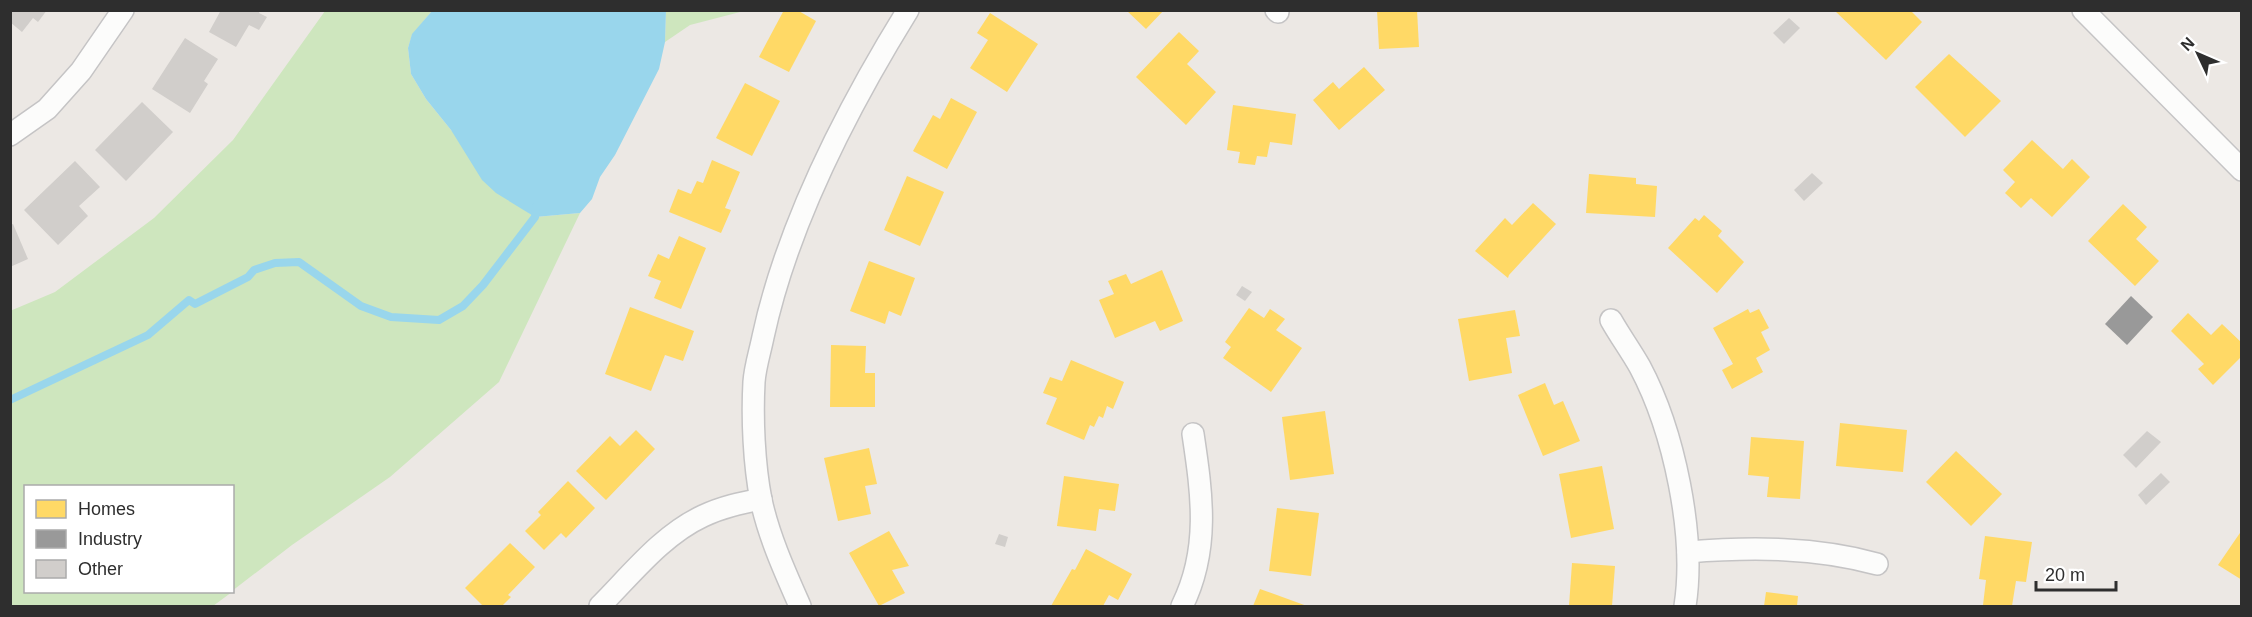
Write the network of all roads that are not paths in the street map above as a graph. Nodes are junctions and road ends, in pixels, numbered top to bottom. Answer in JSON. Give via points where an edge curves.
{"nodes":[{"id":1,"x":123,"y":10,"type":"edge"},
{"id":2,"x":908,"y":10,"type":"edge"},
{"id":3,"x":2083,"y":10,"type":"edge"},
{"id":4,"x":10,"y":135,"type":"edge"},
{"id":5,"x":2241,"y":170,"type":"edge"},
{"id":6,"x":1611,"y":320,"type":"dead end"},
{"id":7,"x":1193,"y":435,"type":"dead end"},
{"id":8,"x":761,"y":499,"type":"junction"},
{"id":9,"x":1688,"y":552,"type":"junction"},
{"id":10,"x":1877,"y":564,"type":"dead end"},
{"id":11,"x":600,"y":606,"type":"edge"},
{"id":12,"x":800,"y":606,"type":"edge"},
{"id":13,"x":1182,"y":606,"type":"edge"},
{"id":14,"x":1685,"y":606,"type":"edge"}],
"edges":[{"from":1,"to":4,"type":"street","via":[[81,71],[47,109]]},
{"from":2,"to":8,"type":"street","via":[[874,66],[824,167],[771,301],[754,380]]},
{"from":3,"to":5,"type":"street"},
{"from":6,"to":9,"type":"street","via":[[1640,367],[1660,417],[1679,483]]},
{"from":7,"to":13,"type":"street","via":[[1202,497],[1201,542],[1196,570]]},
{"from":8,"to":11,"type":"street","via":[[732,504],[681,529]]},
{"from":8,"to":12,"type":"street","via":[[773,544]]},
{"from":9,"to":10,"type":"street","via":[[1769,548],[1853,557]]},
{"from":9,"to":14,"type":"street"}]}
